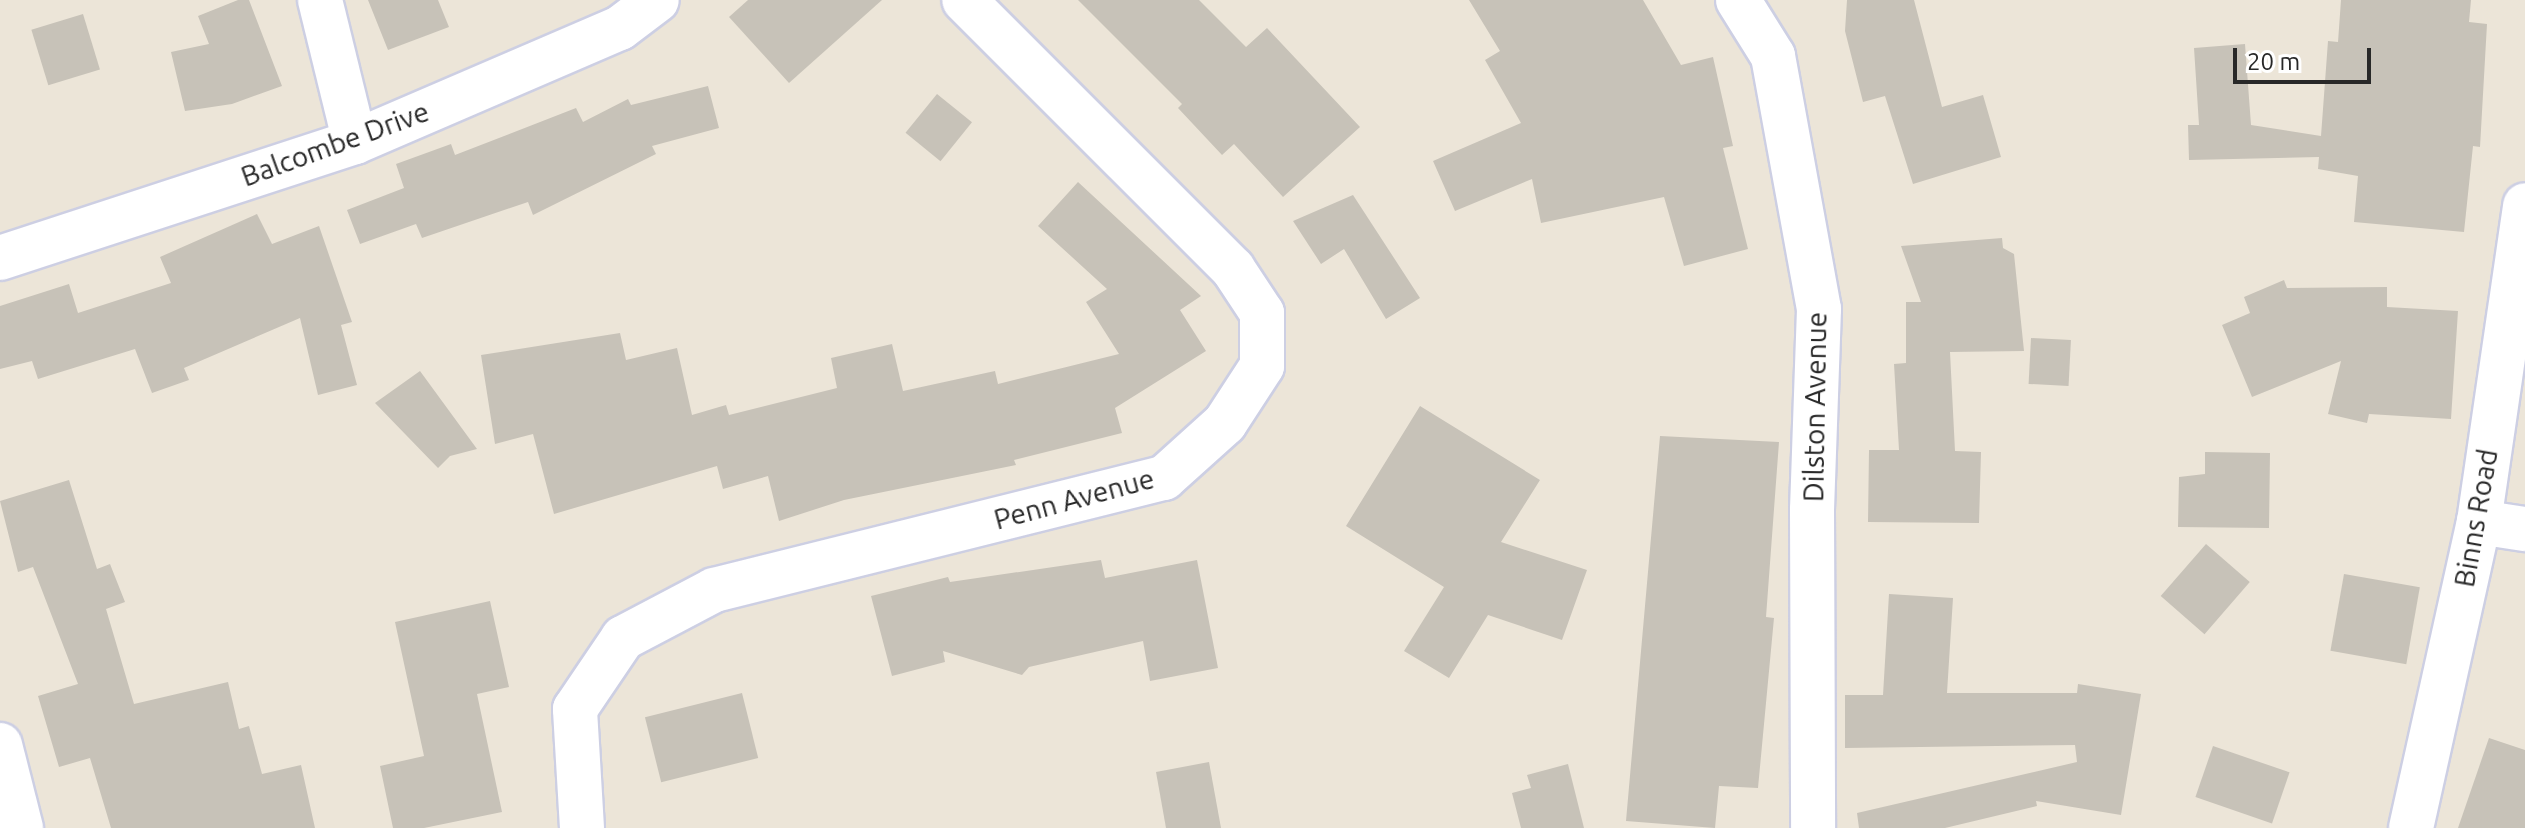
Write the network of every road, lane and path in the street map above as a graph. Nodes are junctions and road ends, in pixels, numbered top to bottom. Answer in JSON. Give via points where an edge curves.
{"nodes":[{"id":1,"x":320,"y":0,"type":"edge"},
{"id":2,"x":657,"y":0,"type":"edge"},
{"id":3,"x":964,"y":0,"type":"edge"},
{"id":4,"x":1738,"y":0,"type":"edge"},
{"id":5,"x":1779,"y":0,"type":"edge"},
{"id":6,"x":1773,"y":56,"type":"junction"},
{"id":7,"x":355,"y":142,"type":"junction"},
{"id":8,"x":2525,"y":205,"type":"edge"},
{"id":9,"x":0,"y":258,"type":"edge"},
{"id":10,"x":2479,"y":522,"type":"junction"},
{"id":11,"x":2525,"y":529,"type":"edge"},
{"id":12,"x":0,"y":745,"type":"edge"},
{"id":13,"x":21,"y":828,"type":"edge"},
{"id":14,"x":582,"y":828,"type":"edge"},
{"id":15,"x":1813,"y":828,"type":"edge"},
{"id":16,"x":2411,"y":828,"type":"edge"}],
"edges":[{"from":1,"to":7,"type":"street"},
{"from":2,"to":7,"type":"street","name":"Balcombe Drive","via":[[620,28]]},
{"from":3,"to":14,"type":"street","name":"Penn Avenue","via":[[1233,269],[1262,313],[1262,366],[1225,423],[1164,478],[714,590],[623,638],[575,709]]},
{"from":4,"to":6,"type":"street","name":"Dilston Avenue"},
{"from":5,"to":6,"type":"street"},
{"from":6,"to":15,"type":"street","name":"Dilston Avenue","via":[[1819,309],[1812,510]]},
{"from":7,"to":9,"type":"street","name":"Balcombe Drive"},
{"from":8,"to":10,"type":"street","name":"Binns Road"},
{"from":10,"to":11,"type":"street"},
{"from":10,"to":16,"type":"street","name":"Binns Road"},
{"from":12,"to":13,"type":"street"}]}
